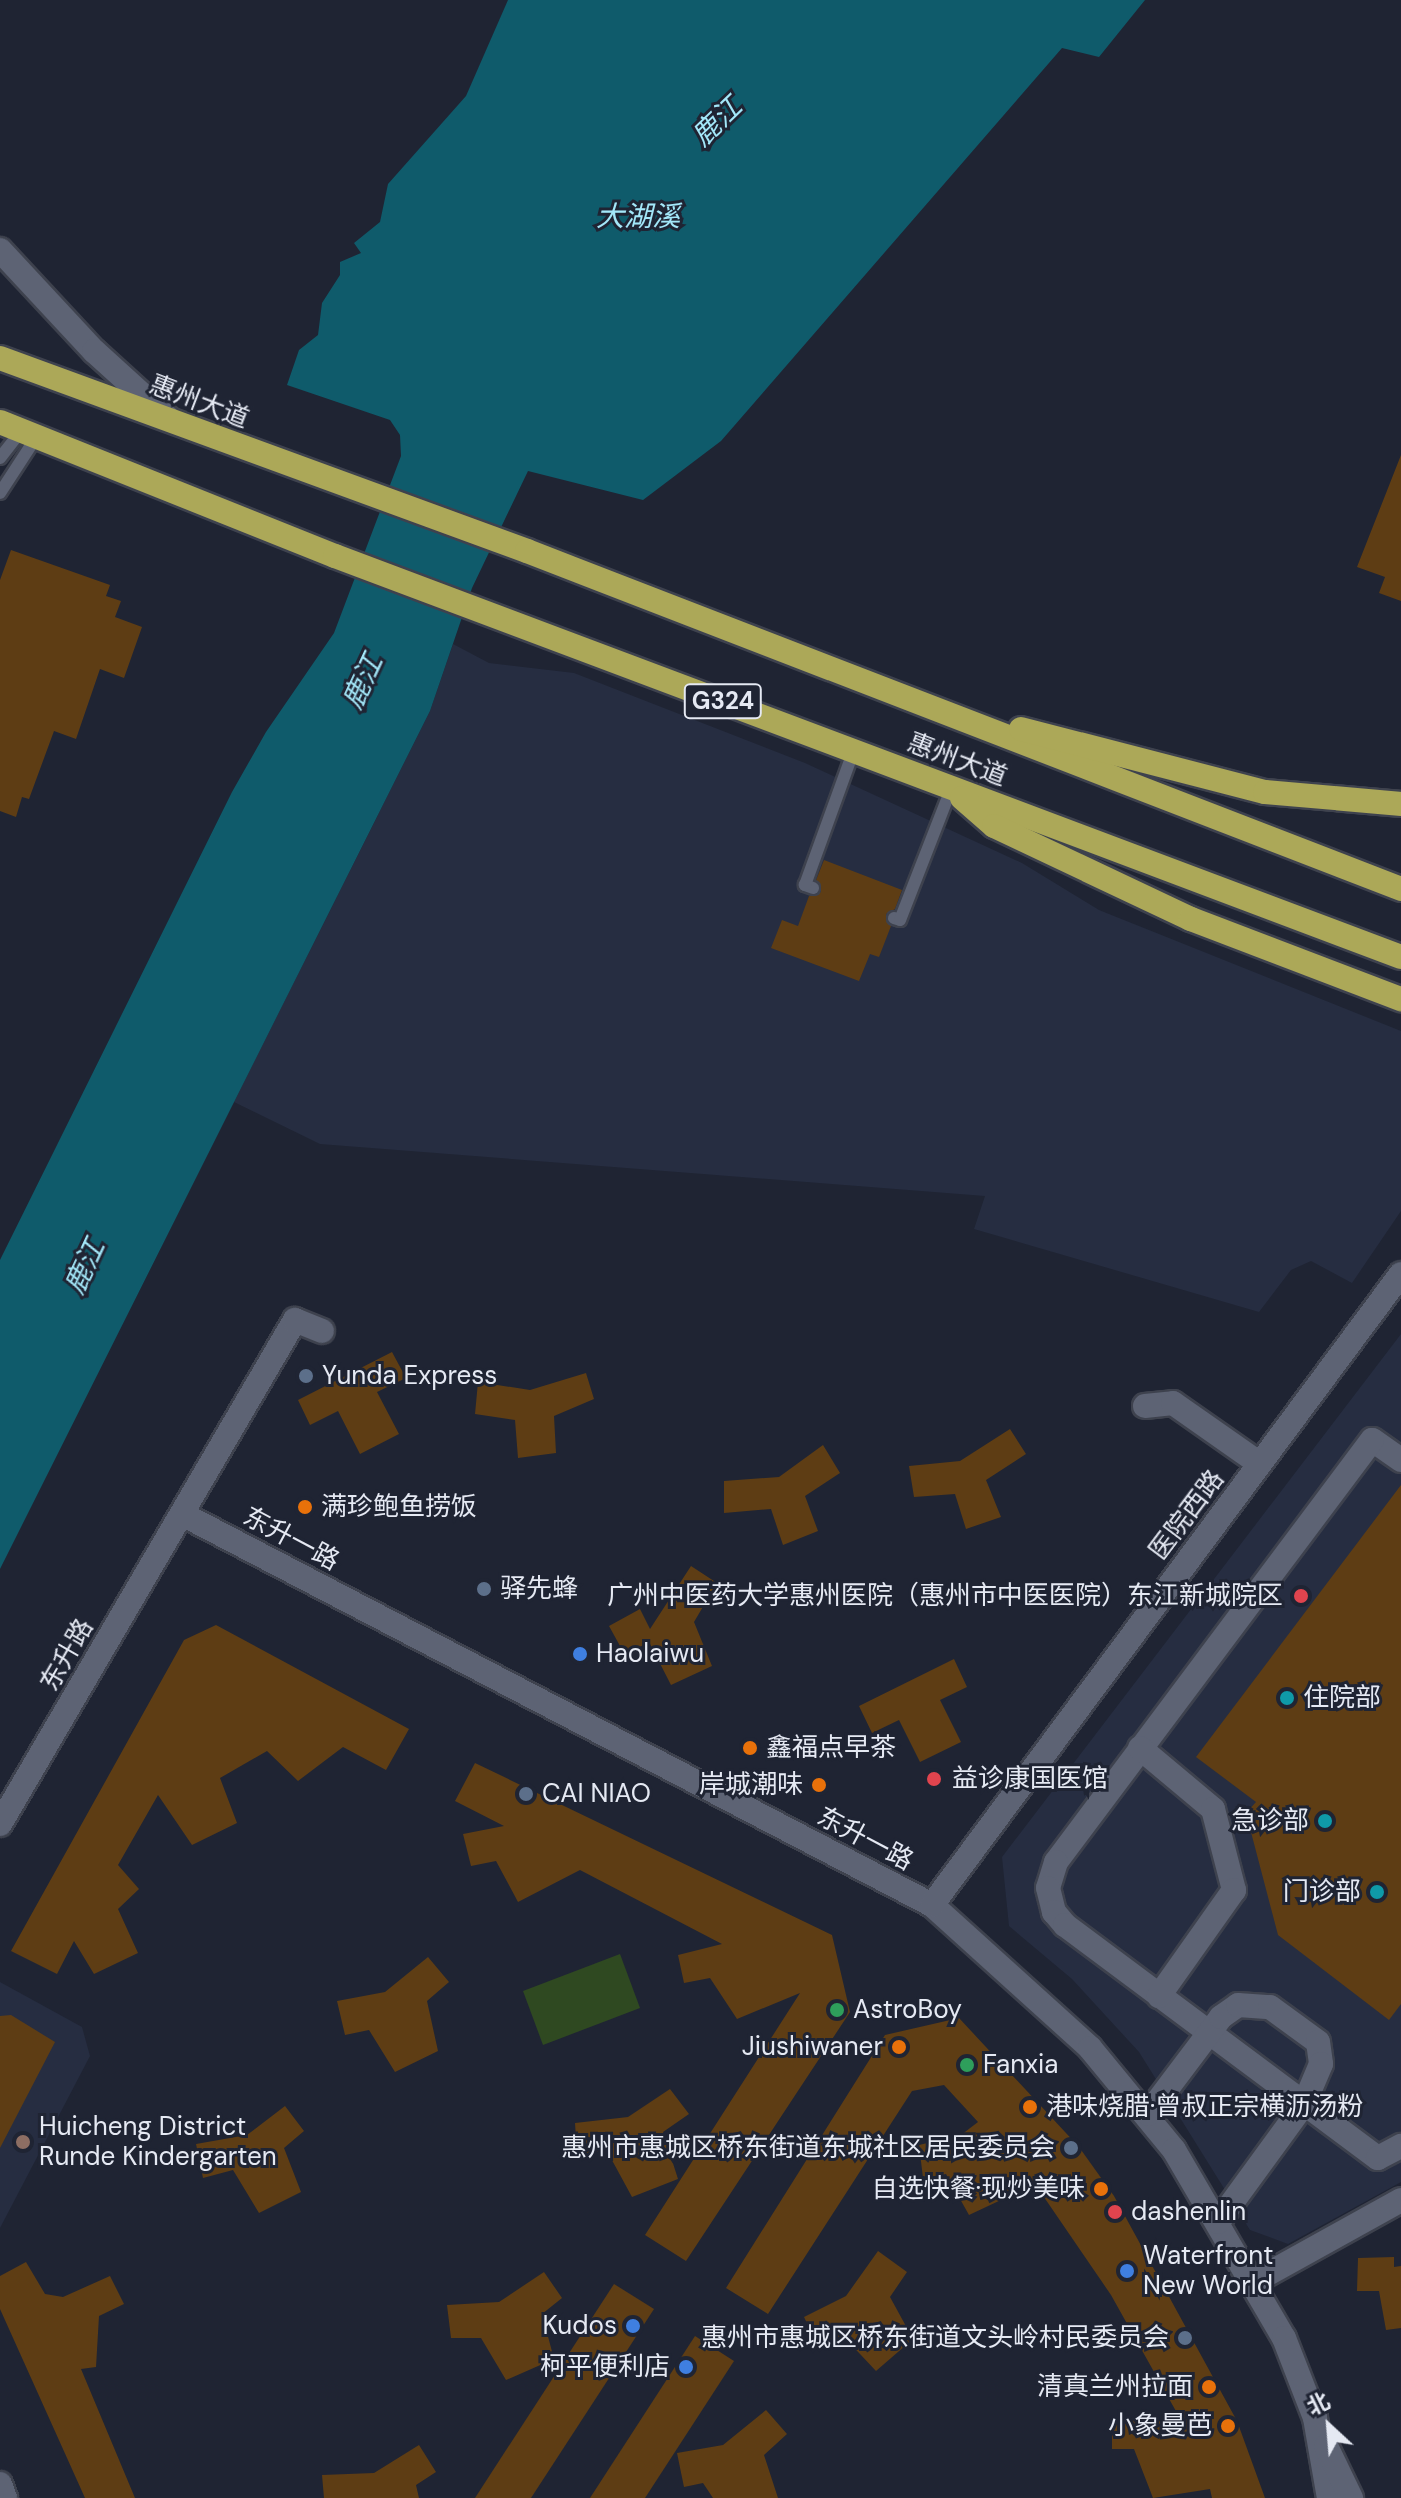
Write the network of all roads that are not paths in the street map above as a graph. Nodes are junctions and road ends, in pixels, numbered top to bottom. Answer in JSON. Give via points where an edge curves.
{"nodes":[{"id":1,"x":0,"y":250,"type":"edge"},
{"id":2,"x":0,"y":358,"type":"edge"},
{"id":3,"x":171,"y":421,"type":"junction"},
{"id":4,"x":19,"y":429,"type":"edge"},
{"id":5,"x":0,"y":458,"type":"edge"},
{"id":6,"x":0,"y":493,"type":"edge"},
{"id":7,"x":960,"y":718,"type":"junction"},
{"id":8,"x":854,"y":750,"type":"junction"},
{"id":9,"x":951,"y":789,"type":"junction"},
{"id":10,"x":1401,"y":804,"type":"edge"},
{"id":11,"x":813,"y":888,"type":"dead end"},
{"id":12,"x":1401,"y":889,"type":"edge"},
{"id":13,"x":894,"y":918,"type":"dead end"},
{"id":14,"x":1401,"y":957,"type":"edge"},
{"id":15,"x":1401,"y":999,"type":"edge"},
{"id":16,"x":1401,"y":1274,"type":"edge"},
{"id":17,"x":322,"y":1331,"type":"dead end"},
{"id":18,"x":1145,"y":1406,"type":"dead end"},
{"id":19,"x":1401,"y":1460,"type":"edge"},
{"id":20,"x":1260,"y":1464,"type":"junction"},
{"id":21,"x":182,"y":1514,"type":"junction"},
{"id":22,"x":1140,"y":1748,"type":"junction"},
{"id":23,"x":0,"y":1824,"type":"edge"},
{"id":24,"x":932,"y":1905,"type":"junction"},
{"id":25,"x":1159,"y":1996,"type":"junction"},
{"id":26,"x":1209,"y":2033,"type":"junction"},
{"id":27,"x":1304,"y":2104,"type":"junction"},
{"id":28,"x":1148,"y":2114,"type":"junction"},
{"id":29,"x":1401,"y":2146,"type":"edge"},
{"id":30,"x":1401,"y":2200,"type":"edge"},
{"id":31,"x":1218,"y":2222,"type":"junction"},
{"id":32,"x":1255,"y":2281,"type":"junction"},
{"id":33,"x":1319,"y":2434,"type":"junction"},
{"id":34,"x":0,"y":2484,"type":"edge"},
{"id":35,"x":5,"y":2498,"type":"edge"},
{"id":36,"x":1329,"y":2498,"type":"edge"},
{"id":37,"x":1351,"y":2498,"type":"edge"}],
"edges":[{"from":1,"to":3,"type":"street","via":[[85,343]]},
{"from":2,"to":3,"type":"highway","name":"惠州大道","number":"G324"},
{"from":3,"to":7,"type":"highway","name":"惠州大道","number":"G324"},
{"from":4,"to":5,"type":"lane"},
{"from":4,"to":6,"type":"lane"},
{"from":4,"to":8,"type":"highway","name":"惠州大道","number":"G324","via":[[335,556]]},
{"from":7,"to":10,"type":"highway","via":[[1057,736],[1265,792]]},
{"from":7,"to":12,"type":"highway","name":"惠州大道","number":"G324"},
{"from":8,"to":9,"type":"highway","name":"惠州大道","number":"G324"},
{"from":8,"to":11,"type":"lane","via":[[805,885]]},
{"from":9,"to":13,"type":"lane","via":[[900,920]]},
{"from":9,"to":14,"type":"highway","name":"惠州大道","number":"G324"},
{"from":9,"to":15,"type":"highway","via":[[1008,833],[1191,919]]},
{"from":16,"to":20,"type":"street","name":"医院西路"},
{"from":17,"to":21,"type":"street","name":"东升路","via":[[295,1320]]},
{"from":18,"to":20,"type":"street","via":[[1173,1403]]},
{"from":19,"to":22,"type":"street","via":[[1372,1440]]},
{"from":20,"to":24,"type":"street","name":"医院西路"},
{"from":21,"to":23,"type":"street","name":"东升路"},
{"from":21,"to":24,"type":"street","name":"东升一路"},
{"from":22,"to":25,"type":"street","via":[[1213,1809],[1234,1890]]},
{"from":22,"to":25,"type":"street","via":[[1056,1862],[1048,1888],[1054,1912],[1065,1925]]},
{"from":24,"to":28,"type":"street","name":"东升一路","via":[[1072,2029]]},
{"from":25,"to":26,"type":"street"},
{"from":26,"to":27,"type":"street"},
{"from":26,"to":27,"type":"street","via":[[1226,2012],[1253,2002],[1310,2033],[1322,2059]]},
{"from":26,"to":28,"type":"street"},
{"from":27,"to":29,"type":"street","via":[[1378,2158]]},
{"from":27,"to":31,"type":"street"},
{"from":28,"to":31,"type":"street","name":"东升一路"},
{"from":30,"to":32,"type":"street"},
{"from":31,"to":32,"type":"street","name":"东升一路"},
{"from":32,"to":33,"type":"street","name":"东升一路","via":[[1295,2362]]},
{"from":33,"to":36,"type":"street","name":"东升一路"},
{"from":33,"to":37,"type":"street","name":"东升一路"},
{"from":34,"to":35,"type":"street"}]}
